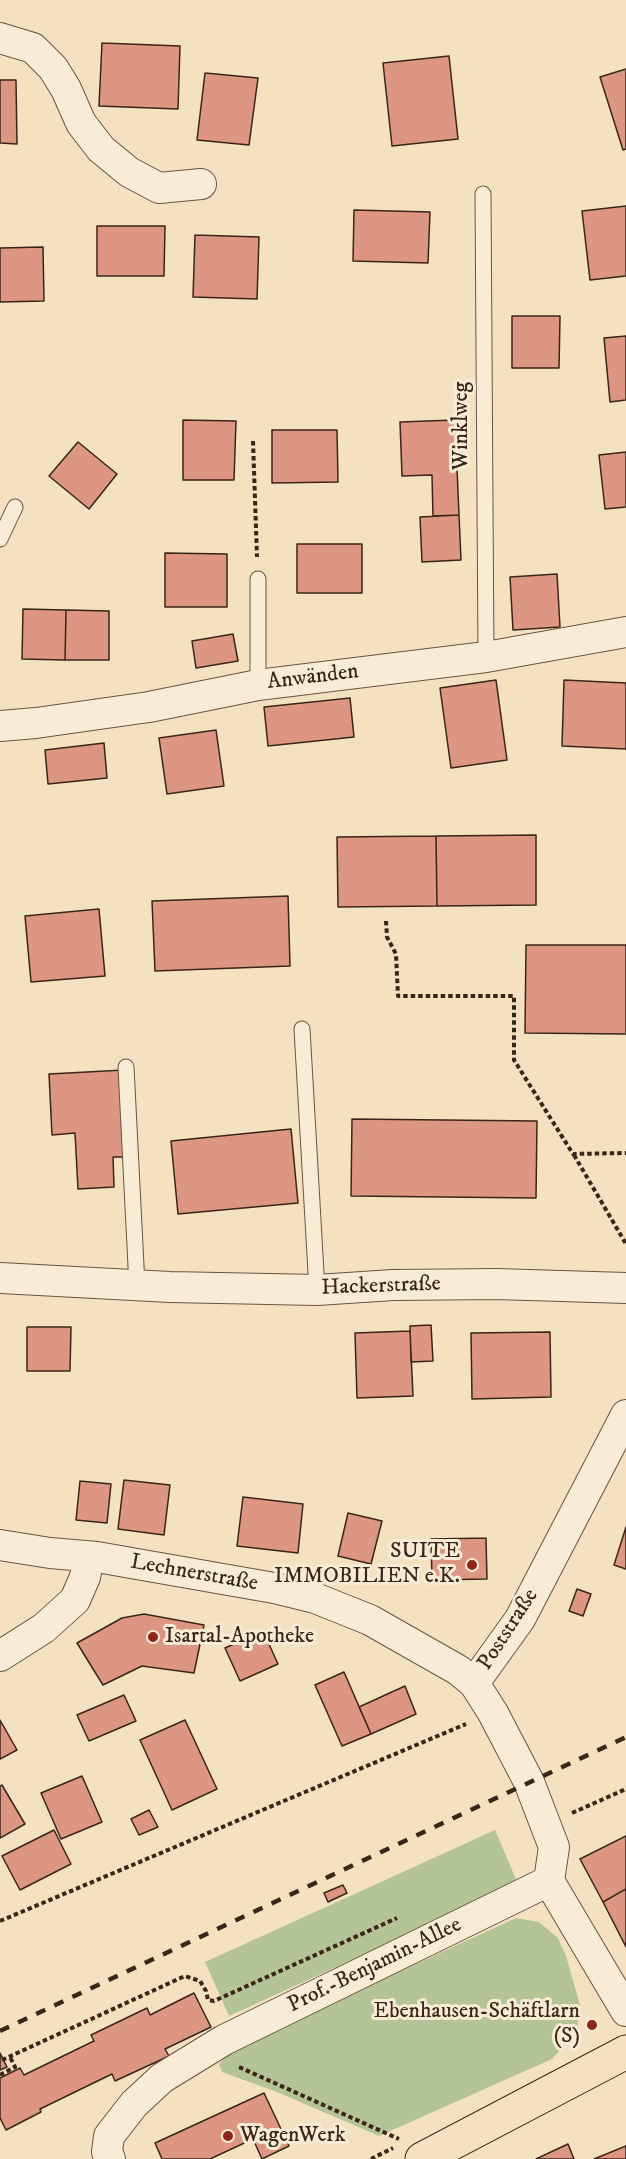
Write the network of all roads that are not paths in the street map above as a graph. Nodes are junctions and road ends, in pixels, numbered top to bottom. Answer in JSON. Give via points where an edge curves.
{"nodes":[{"id":1,"x":0,"y":38,"type":"edge"},
{"id":2,"x":201,"y":183,"type":"dead end"},
{"id":3,"x":483,"y":194,"type":"dead end"},
{"id":4,"x":15,"y":507,"type":"dead end"},
{"id":5,"x":0,"y":539,"type":"edge"},
{"id":6,"x":258,"y":579,"type":"road end"},
{"id":7,"x":626,"y":632,"type":"edge"},
{"id":8,"x":486,"y":657,"type":"junction"},
{"id":9,"x":258,"y":685,"type":"junction"},
{"id":10,"x":0,"y":726,"type":"edge"},
{"id":11,"x":302,"y":1029,"type":"dead end"},
{"id":12,"x":126,"y":1067,"type":"dead end"},
{"id":13,"x":0,"y":1278,"type":"edge"},
{"id":14,"x":136,"y":1286,"type":"junction"},
{"id":15,"x":626,"y":1288,"type":"edge"},
{"id":16,"x":317,"y":1290,"type":"junction"},
{"id":17,"x":626,"y":1415,"type":"edge"},
{"id":18,"x":0,"y":1545,"type":"edge"},
{"id":19,"x":89,"y":1557,"type":"junction"},
{"id":20,"x":0,"y":1656,"type":"edge"},
{"id":21,"x":474,"y":1683,"type":"junction"},
{"id":22,"x":549,"y":1881,"type":"junction"},
{"id":23,"x":626,"y":2011,"type":"edge"},
{"id":24,"x":626,"y":2052,"type":"edge"},
{"id":25,"x":414,"y":2150,"type":"edge"},
{"id":26,"x":110,"y":2159,"type":"edge"}],
"edges":[{"from":1,"to":2,"type":"street","via":[[33,48],[53,68],[81,123],[101,150],[129,172],[159,188]]},
{"from":3,"to":8,"type":"lane","name":"Winklweg"},
{"from":4,"to":5,"type":"lane"},
{"from":6,"to":9,"type":"lane"},
{"from":7,"to":8,"type":"street","name":"Anwänden"},
{"from":8,"to":9,"type":"street","name":"Anwänden"},
{"from":9,"to":10,"type":"street","name":"Anwänden","via":[[149,706]]},
{"from":11,"to":16,"type":"lane"},
{"from":12,"to":14,"type":"lane"},
{"from":13,"to":14,"type":"street","name":"Hackerstraße"},
{"from":14,"to":16,"type":"street","name":"Hackerstraße"},
{"from":15,"to":16,"type":"street","name":"Hackerstraße","via":[[496,1284]]},
{"from":17,"to":21,"type":"street","name":"Poststraße","via":[[520,1619]]},
{"from":18,"to":19,"type":"street","name":"Lechnerstraße"},
{"from":19,"to":20,"type":"street","via":[[86,1577],[75,1600],[44,1628]]},
{"from":19,"to":21,"type":"street","name":"Lechnerstraße","via":[[315,1598],[370,1620]]},
{"from":21,"to":22,"type":"street","name":"Poststraße","via":[[529,1782],[554,1847]]},
{"from":22,"to":23,"type":"street"},
{"from":22,"to":26,"type":"street","name":"Prof.-Benjamin-Allee","via":[[224,2040],[162,2078],[134,2104],[109,2136]]},
{"from":24,"to":25,"type":"main road"}]}
